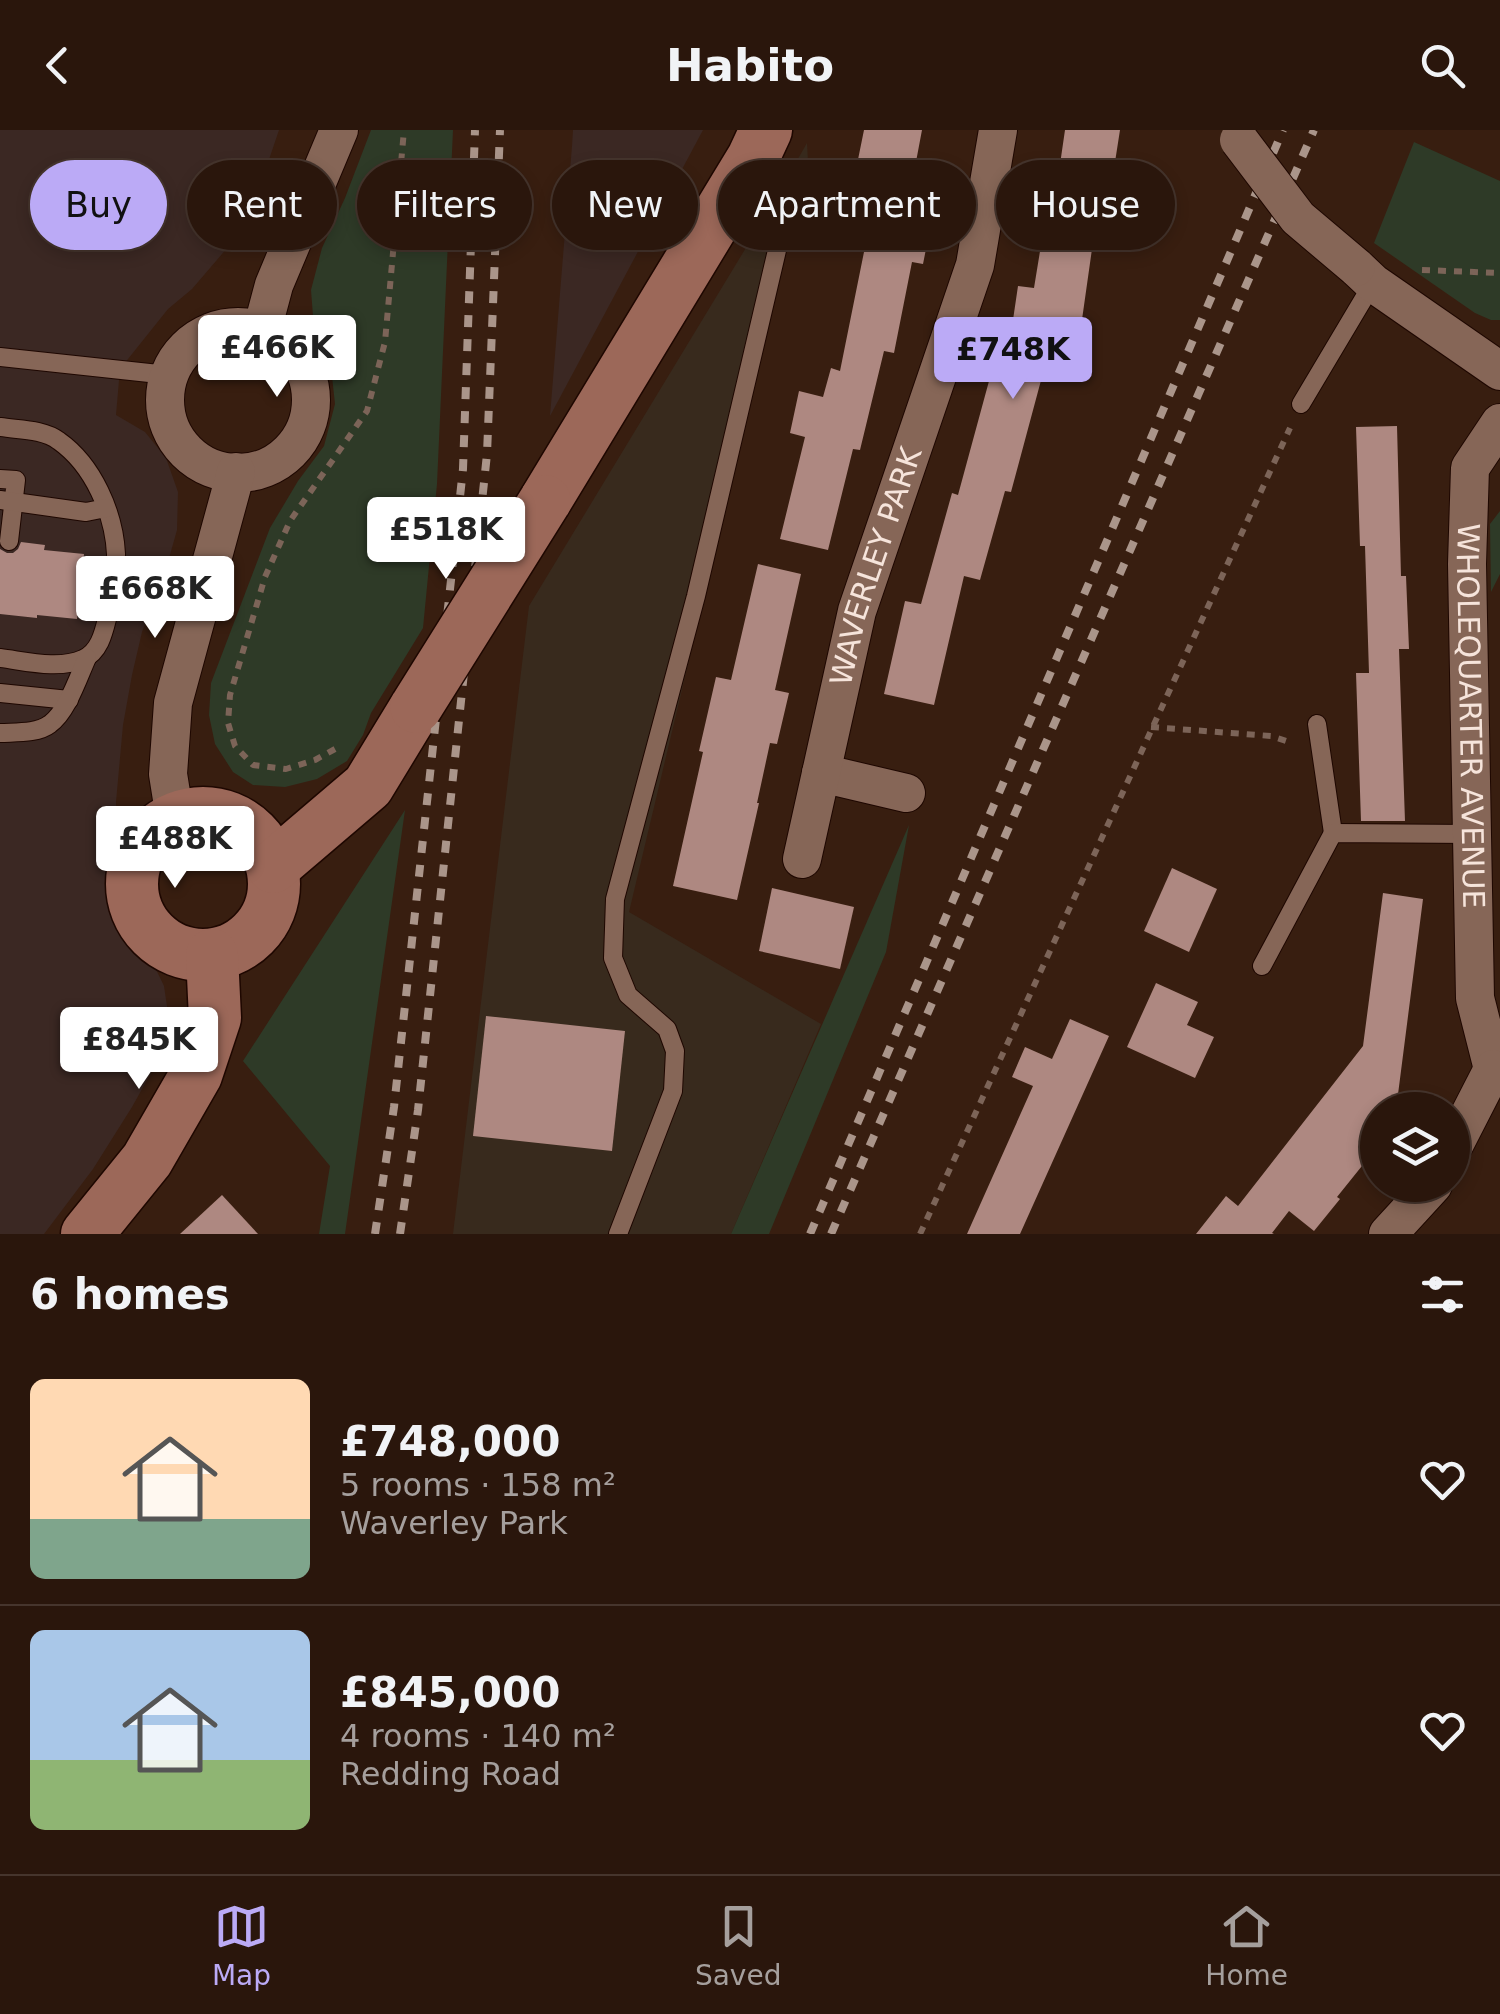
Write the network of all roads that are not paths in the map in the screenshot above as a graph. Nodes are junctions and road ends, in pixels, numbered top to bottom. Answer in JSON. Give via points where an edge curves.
{"nodes":[{"id":1,"x":339,"y":130,"type":"edge"},
{"id":2,"x":998,"y":130,"type":"edge"},
{"id":3,"x":1237,"y":135,"type":"edge"},
{"id":4,"x":760,"y":144,"type":"edge"},
{"id":5,"x":1364,"y":275,"type":"junction"},
{"id":6,"x":262,"y":330,"type":"junction"},
{"id":7,"x":0,"y":357,"type":"edge"},
{"id":8,"x":1500,"y":371,"type":"edge"},
{"id":9,"x":168,"y":375,"type":"junction"},
{"id":10,"x":1301,"y":404,"type":"road end"},
{"id":11,"x":1500,"y":423,"type":"edge"},
{"id":12,"x":0,"y":427,"type":"edge"},
{"id":13,"x":236,"y":472,"type":"junction"},
{"id":14,"x":8,"y":480,"type":"edge"},
{"id":15,"x":7,"y":501,"type":"edge"},
{"id":16,"x":106,"y":508,"type":"junction"},
{"id":17,"x":6,"y":536,"type":"edge"},
{"id":18,"x":0,"y":658,"type":"edge"},
{"id":19,"x":87,"y":658,"type":"junction"},
{"id":20,"x":0,"y":693,"type":"edge"},
{"id":21,"x":69,"y":700,"type":"junction"},
{"id":22,"x":1317,"y":724,"type":"dead end"},
{"id":23,"x":0,"y":732,"type":"edge"},
{"id":24,"x":820,"y":774,"type":"junction"},
{"id":25,"x":906,"y":793,"type":"dead end"},
{"id":26,"x":175,"y":818,"type":"junction"},
{"id":27,"x":1332,"y":833,"type":"junction"},
{"id":28,"x":1472,"y":834,"type":"junction"},
{"id":29,"x":802,"y":859,"type":"dead end"},
{"id":30,"x":273,"y":866,"type":"junction"},
{"id":31,"x":212,"y":955,"type":"junction"},
{"id":32,"x":1262,"y":966,"type":"dead end"},
{"id":33,"x":1496,"y":1071,"type":"edge"},
{"id":34,"x":1470,"y":1117,"type":"edge"},
{"id":35,"x":1417,"y":1202,"type":"edge"},
{"id":36,"x":88,"y":1234,"type":"edge"},
{"id":37,"x":618,"y":1234,"type":"edge"},
{"id":38,"x":1388,"y":1234,"type":"edge"}],
"edges":[{"from":1,"to":6,"type":"street"},
{"from":2,"to":24,"type":"street","name":"WAVERLEY PARK","via":[[975,266],[856,610]]},
{"from":3,"to":5,"type":"street","bridge":true,"via":[[1298,218]]},
{"from":4,"to":30,"type":"main road","bridge":true,"via":[[368,786]]},
{"from":4,"to":37,"type":"lane","via":[[781,180],[778,246],[696,596],[614,899],[613,958],[628,995],[667,1029],[675,1051],[673,1091]]},
{"from":5,"to":8,"type":"street"},
{"from":5,"to":10,"type":"lane"},
{"from":6,"to":9,"type":"street","via":[[217,329],[196,339]]},
{"from":6,"to":13,"type":"street","via":[[300,360],[311,407],[290,452],[270,466]]},
{"from":7,"to":9,"type":"lane"},
{"from":9,"to":13,"type":"street","via":[[166,412],[180,445],[198,462]]},
{"from":11,"to":28,"type":"street","name":"WHOLEQUARTER AVENUE","via":[[1470,468]]},
{"from":12,"to":16,"type":"lane","via":[[58,440],[79,459]]},
{"from":13,"to":26,"type":"street","via":[[173,703],[168,774]]},
{"from":14,"to":15,"type":"lane"},
{"from":15,"to":16,"type":"lane","via":[[86,512]]},
{"from":15,"to":17,"type":"lane"},
{"from":16,"to":19,"type":"lane","via":[[116,554],[112,595],[103,638]]},
{"from":18,"to":19,"type":"lane","via":[[64,664]]},
{"from":19,"to":21,"type":"lane"},
{"from":20,"to":21,"type":"lane"},
{"from":21,"to":23,"type":"lane","via":[[50,724]]},
{"from":22,"to":27,"type":"lane"},
{"from":24,"to":25,"type":"street"},
{"from":24,"to":29,"type":"street","name":"WAVERLEY PARK"},
{"from":26,"to":30,"type":"main road","via":[[199,812],[246,826]]},
{"from":26,"to":31,"type":"main road","via":[[142,848],[132,892],[151,933],[190,954]]},
{"from":27,"to":28,"type":"lane"},
{"from":27,"to":32,"type":"lane"},
{"from":28,"to":33,"type":"street","name":"WHOLEQUARTER AVENUE","via":[[1475,998]]},
{"from":30,"to":31,"type":"main road","via":[[268,914],[255,934]]},
{"from":31,"to":36,"type":"main road","via":[[215,1018],[196,1075],[148,1160]]},
{"from":33,"to":34,"type":"street"},
{"from":35,"to":38,"type":"street"}]}
